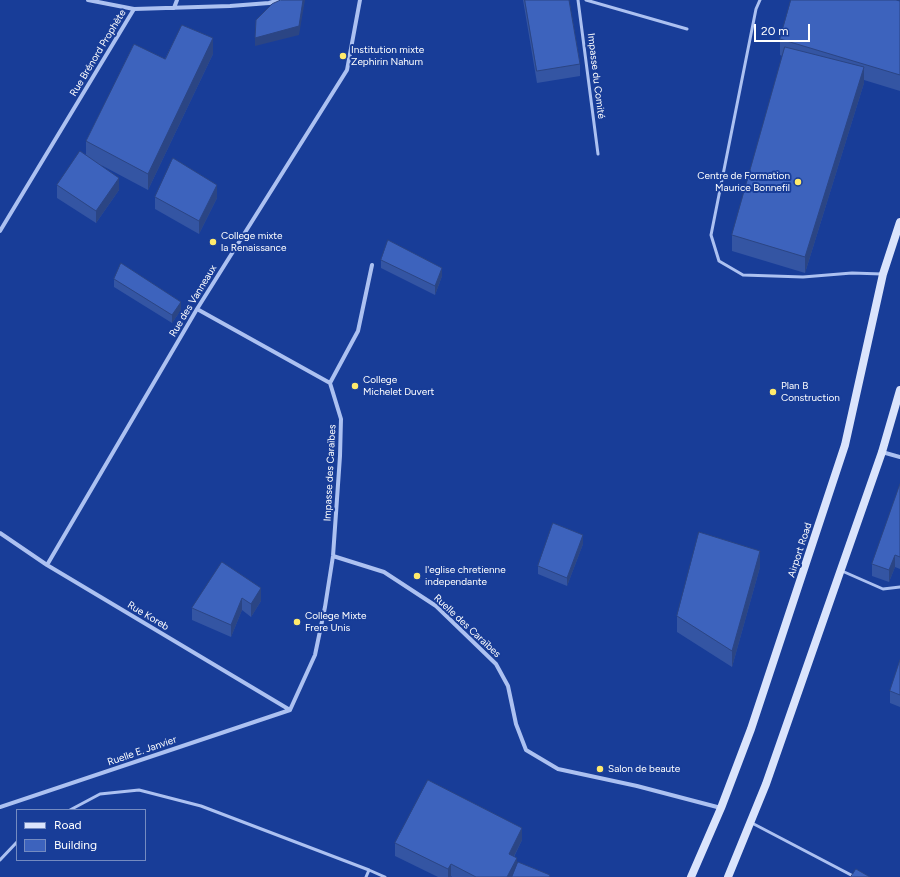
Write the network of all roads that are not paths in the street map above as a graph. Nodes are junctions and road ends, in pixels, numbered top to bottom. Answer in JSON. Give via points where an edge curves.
{"nodes":[{"id":1,"x":88,"y":0,"type":"edge"},
{"id":2,"x":177,"y":0,"type":"edge"},
{"id":3,"x":279,"y":0,"type":"edge"},
{"id":4,"x":360,"y":0,"type":"edge"},
{"id":5,"x":578,"y":0,"type":"edge"},
{"id":6,"x":586,"y":0,"type":"edge"},
{"id":7,"x":760,"y":0,"type":"edge"},
{"id":8,"x":174,"y":8,"type":"junction"},
{"id":9,"x":134,"y":9,"type":"junction"},
{"id":10,"x":687,"y":29,"type":"dead end"},
{"id":11,"x":598,"y":154,"type":"dead end"},
{"id":12,"x":900,"y":222,"type":"edge"},
{"id":13,"x":0,"y":231,"type":"edge"},
{"id":14,"x":372,"y":265,"type":"dead end"},
{"id":15,"x":883,"y":274,"type":"junction"},
{"id":16,"x":197,"y":308,"type":"junction"},
{"id":17,"x":330,"y":383,"type":"junction"},
{"id":18,"x":900,"y":390,"type":"edge"},
{"id":19,"x":882,"y":452,"type":"junction"},
{"id":20,"x":900,"y":457,"type":"edge"},
{"id":21,"x":0,"y":534,"type":"edge"},
{"id":22,"x":333,"y":556,"type":"junction"},
{"id":23,"x":47,"y":565,"type":"junction"},
{"id":24,"x":841,"y":570,"type":"junction"},
{"id":25,"x":900,"y":586,"type":"edge"},
{"id":26,"x":290,"y":710,"type":"junction"},
{"id":27,"x":0,"y":807,"type":"edge"},
{"id":28,"x":721,"y":808,"type":"junction"},
{"id":29,"x":72,"y":809,"type":"edge"},
{"id":30,"x":750,"y":822,"type":"junction"},
{"id":31,"x":16,"y":843,"type":"edge"},
{"id":32,"x":0,"y":860,"type":"edge"},
{"id":33,"x":369,"y":870,"type":"junction"},
{"id":34,"x":366,"y":877,"type":"edge"},
{"id":35,"x":385,"y":877,"type":"edge"},
{"id":36,"x":691,"y":877,"type":"edge"},
{"id":37,"x":728,"y":877,"type":"edge"},
{"id":38,"x":855,"y":877,"type":"edge"}],
"edges":[{"from":1,"to":9,"type":"street"},
{"from":2,"to":8,"type":"street"},
{"from":3,"to":8,"type":"street","name":"Rue Brénord Prophète","via":[[230,6]]},
{"from":4,"to":16,"type":"street","name":"Rue des Vanneaux","via":[[347,70]]},
{"from":5,"to":11,"type":"lane","name":"Impasse du Comité"},
{"from":6,"to":10,"type":"lane"},
{"from":7,"to":15,"type":"lane","via":[[756,9],[711,235],[719,260],[743,276],[803,277],[852,272]]},
{"from":8,"to":9,"type":"street","name":"Rue Brénord Prophète"},
{"from":9,"to":13,"type":"street","name":"Rue Brénord Prophète"},
{"from":12,"to":15,"type":"main road","name":"Airport Road"},
{"from":14,"to":17,"type":"street","via":[[358,331]]},
{"from":15,"to":28,"type":"main road","name":"Airport Road","via":[[845,445],[751,729]]},
{"from":16,"to":17,"type":"street"},
{"from":16,"to":23,"type":"street","name":"Rue des Vanneaux"},
{"from":17,"to":22,"type":"street","name":"Impasse des Caraïbes","via":[[341,419]]},
{"from":18,"to":19,"type":"main road"},
{"from":19,"to":20,"type":"street"},
{"from":19,"to":24,"type":"main road"},
{"from":21,"to":23,"type":"street","name":"Rue Koreb"},
{"from":22,"to":26,"type":"street","name":"Impasse des Caraïbes","via":[[315,655]]},
{"from":22,"to":28,"type":"street","name":"Ruelle des Caraïbes","via":[[384,572],[436,606],[496,664],[508,686],[516,724],[526,750],[558,769]]},
{"from":23,"to":26,"type":"street","name":"Rue Koreb"},
{"from":24,"to":25,"type":"lane","via":[[883,589]]},
{"from":24,"to":30,"type":"main road","via":[[766,784]]},
{"from":26,"to":27,"type":"street","name":"Ruelle E. Janvier"},
{"from":28,"to":36,"type":"main road","name":"Airport Road"},
{"from":29,"to":33,"type":"lane","via":[[100,794],[139,790],[201,806]]},
{"from":30,"to":37,"type":"main road"},
{"from":30,"to":38,"type":"lane"},
{"from":31,"to":32,"type":"lane"},
{"from":33,"to":34,"type":"lane"},
{"from":33,"to":35,"type":"lane"}]}
